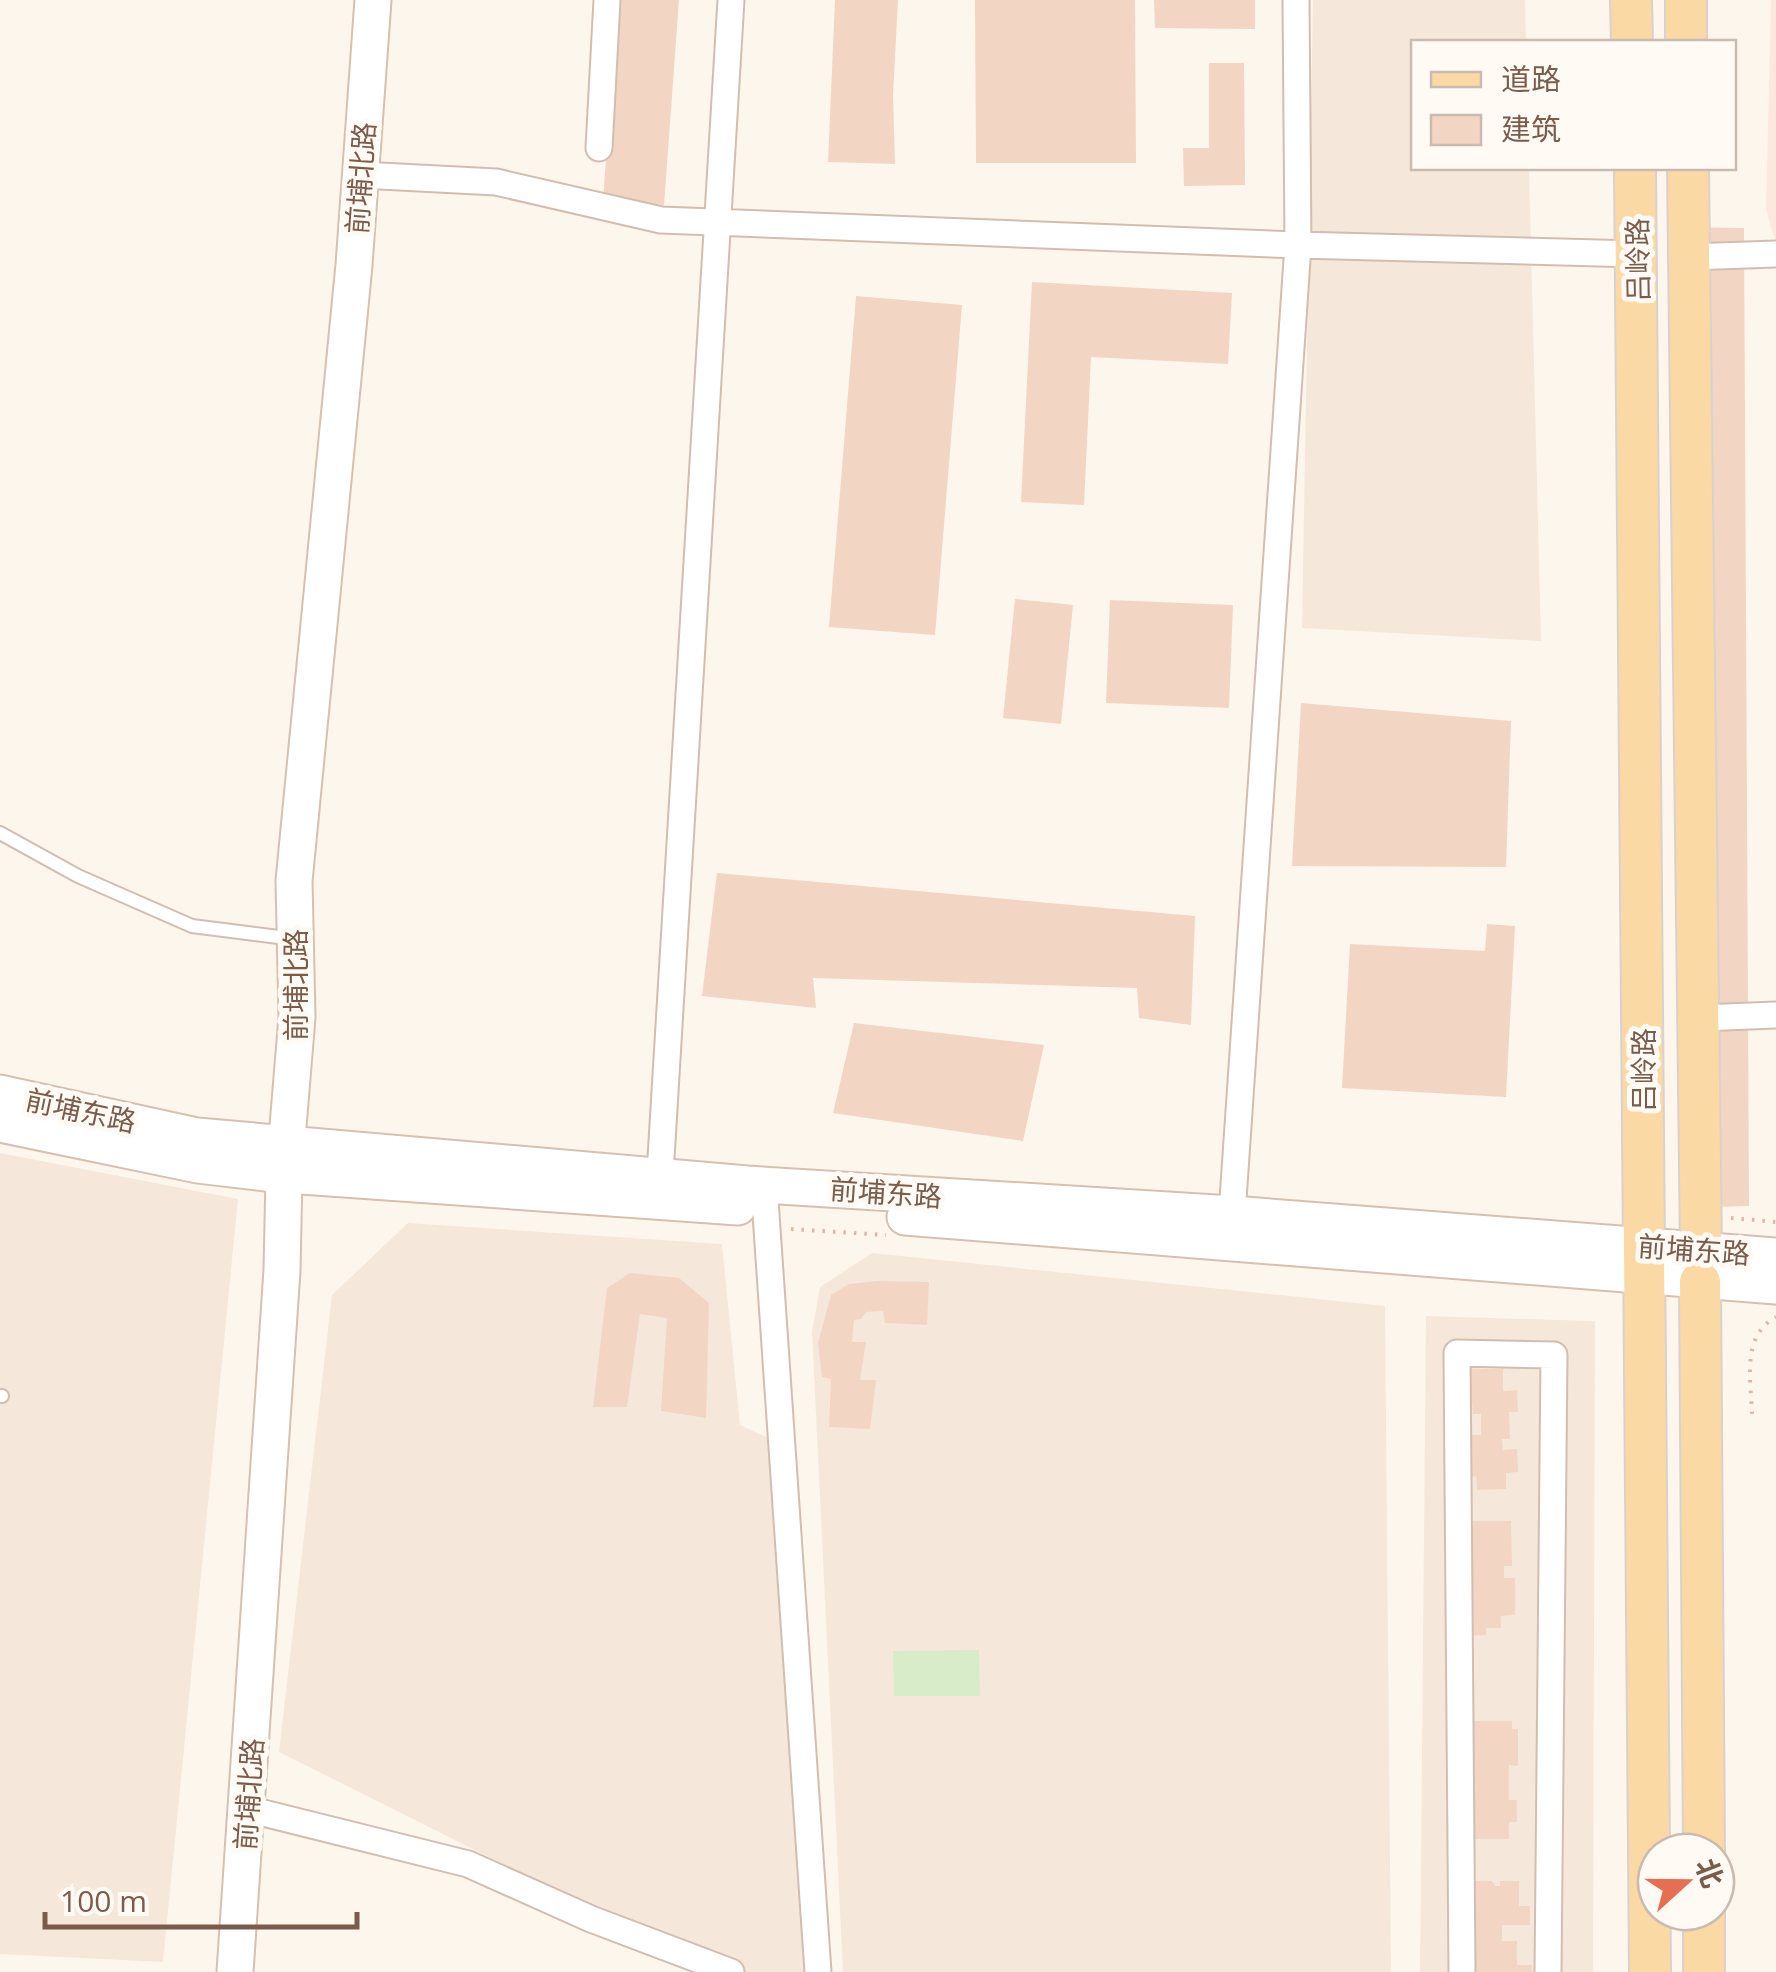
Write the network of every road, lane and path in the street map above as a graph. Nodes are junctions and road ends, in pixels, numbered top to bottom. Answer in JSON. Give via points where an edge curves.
{"nodes":[{"id":1,"x":372,"y":0,"type":"edge"},
{"id":2,"x":607,"y":0,"type":"edge"},
{"id":3,"x":731,"y":0,"type":"edge"},
{"id":4,"x":1296,"y":0,"type":"edge"},
{"id":5,"x":1632,"y":0,"type":"edge"},
{"id":6,"x":1686,"y":0,"type":"edge"},
{"id":7,"x":1632,"y":40,"type":"edge"},
{"id":8,"x":1686,"y":40,"type":"edge"},
{"id":9,"x":599,"y":148,"type":"dead end"},
{"id":10,"x":1635,"y":170,"type":"edge"},
{"id":11,"x":1688,"y":170,"type":"edge"},
{"id":12,"x":360,"y":176,"type":"junction"},
{"id":13,"x":718,"y":222,"type":"junction"},
{"id":14,"x":1298,"y":245,"type":"junction"},
{"id":15,"x":1637,"y":254,"type":"junction"},
{"id":16,"x":1776,"y":254,"type":"edge"},
{"id":17,"x":1689,"y":257,"type":"junction"},
{"id":18,"x":0,"y":832,"type":"edge"},
{"id":19,"x":296,"y":939,"type":"junction"},
{"id":20,"x":1776,"y":1015,"type":"edge"},
{"id":21,"x":1700,"y":1018,"type":"junction"},
{"id":22,"x":0,"y":1093,"type":"edge"},
{"id":23,"x":0,"y":1124,"type":"edge"},
{"id":24,"x":286,"y":1159,"type":"junction"},
{"id":25,"x":659,"y":1189,"type":"junction"},
{"id":26,"x":766,"y":1206,"type":"junction"},
{"id":27,"x":1776,"y":1222,"type":"edge"},
{"id":28,"x":1231,"y":1229,"type":"junction"},
{"id":29,"x":886,"y":1235,"type":"dead end"},
{"id":30,"x":1701,"y":1249,"type":"junction"},
{"id":31,"x":1776,"y":1256,"type":"edge"},
{"id":32,"x":1645,"y":1262,"type":"junction"},
{"id":33,"x":1776,"y":1286,"type":"edge"},
{"id":34,"x":1776,"y":1318,"type":"edge"},
{"id":35,"x":1752,"y":1414,"type":"dead end"},
{"id":36,"x":246,"y":1809,"type":"junction"},
{"id":37,"x":1704,"y":1832,"type":"edge"},
{"id":38,"x":1704,"y":1932,"type":"edge"},
{"id":39,"x":236,"y":1972,"type":"edge"},
{"id":40,"x":731,"y":1972,"type":"edge"},
{"id":41,"x":818,"y":1972,"type":"edge"},
{"id":42,"x":1462,"y":1972,"type":"edge"},
{"id":43,"x":1548,"y":1972,"type":"edge"},
{"id":44,"x":1650,"y":1972,"type":"edge"},
{"id":45,"x":1704,"y":1972,"type":"edge"}],
"edges":[{"from":1,"to":12,"type":"main road","name":"前埔北路"},
{"from":2,"to":9,"type":"street"},
{"from":3,"to":13,"type":"street"},
{"from":4,"to":14,"type":"street"},
{"from":5,"to":7,"type":"main road"},
{"from":6,"to":8,"type":"main road"},
{"from":10,"to":15,"type":"main road","name":"吕岭路"},
{"from":11,"to":17,"type":"main road","name":"吕岭路"},
{"from":12,"to":13,"type":"street","via":[[496,182],[661,220]]},
{"from":12,"to":19,"type":"main road","name":"前埔北路","via":[[294,882]]},
{"from":13,"to":14,"type":"street"},
{"from":13,"to":25,"type":"street"},
{"from":14,"to":15,"type":"street"},
{"from":14,"to":28,"type":"street"},
{"from":15,"to":32,"type":"main road","name":"吕岭路"},
{"from":16,"to":17,"type":"street"},
{"from":17,"to":21,"type":"main road","name":"吕岭路"},
{"from":18,"to":19,"type":"lane","via":[[78,876],[192,926]]},
{"from":19,"to":24,"type":"main road","name":"前埔北路"},
{"from":20,"to":21,"type":"street"},
{"from":21,"to":30,"type":"main road","name":"吕岭路"},
{"from":22,"to":24,"type":"main road","name":"前埔东路"},
{"from":23,"to":24,"type":"main road","name":"前埔东路","via":[[198,1166]]},
{"from":24,"to":25,"type":"main road","name":"前埔东路"},
{"from":24,"to":36,"type":"main road","name":"前埔北路"},
{"from":25,"to":26,"type":"main road","name":"前埔东路"},
{"from":26,"to":28,"type":"main road","name":"前埔东路"},
{"from":26,"to":29,"type":"path"},
{"from":26,"to":41,"type":"street"},
{"from":27,"to":30,"type":"path"},
{"from":28,"to":32,"type":"main road","name":"前埔东路"},
{"from":30,"to":31,"type":"main road","name":"前埔东路"},
{"from":30,"to":32,"type":"main road","name":"前埔东路"},
{"from":30,"to":33,"type":"main road","name":"前埔东路"},
{"from":30,"to":37,"type":"main road","name":"吕岭路"},
{"from":32,"to":44,"type":"main road","name":"吕岭路"},
{"from":34,"to":35,"type":"path","via":[[1764,1324],[1750,1350]]},
{"from":36,"to":39,"type":"main road","name":"前埔北路"},
{"from":36,"to":40,"type":"street","via":[[468,1864]]},
{"from":38,"to":45,"type":"main road"},
{"from":42,"to":43,"type":"street","via":[[1457,1354],[1554,1355]]}]}
